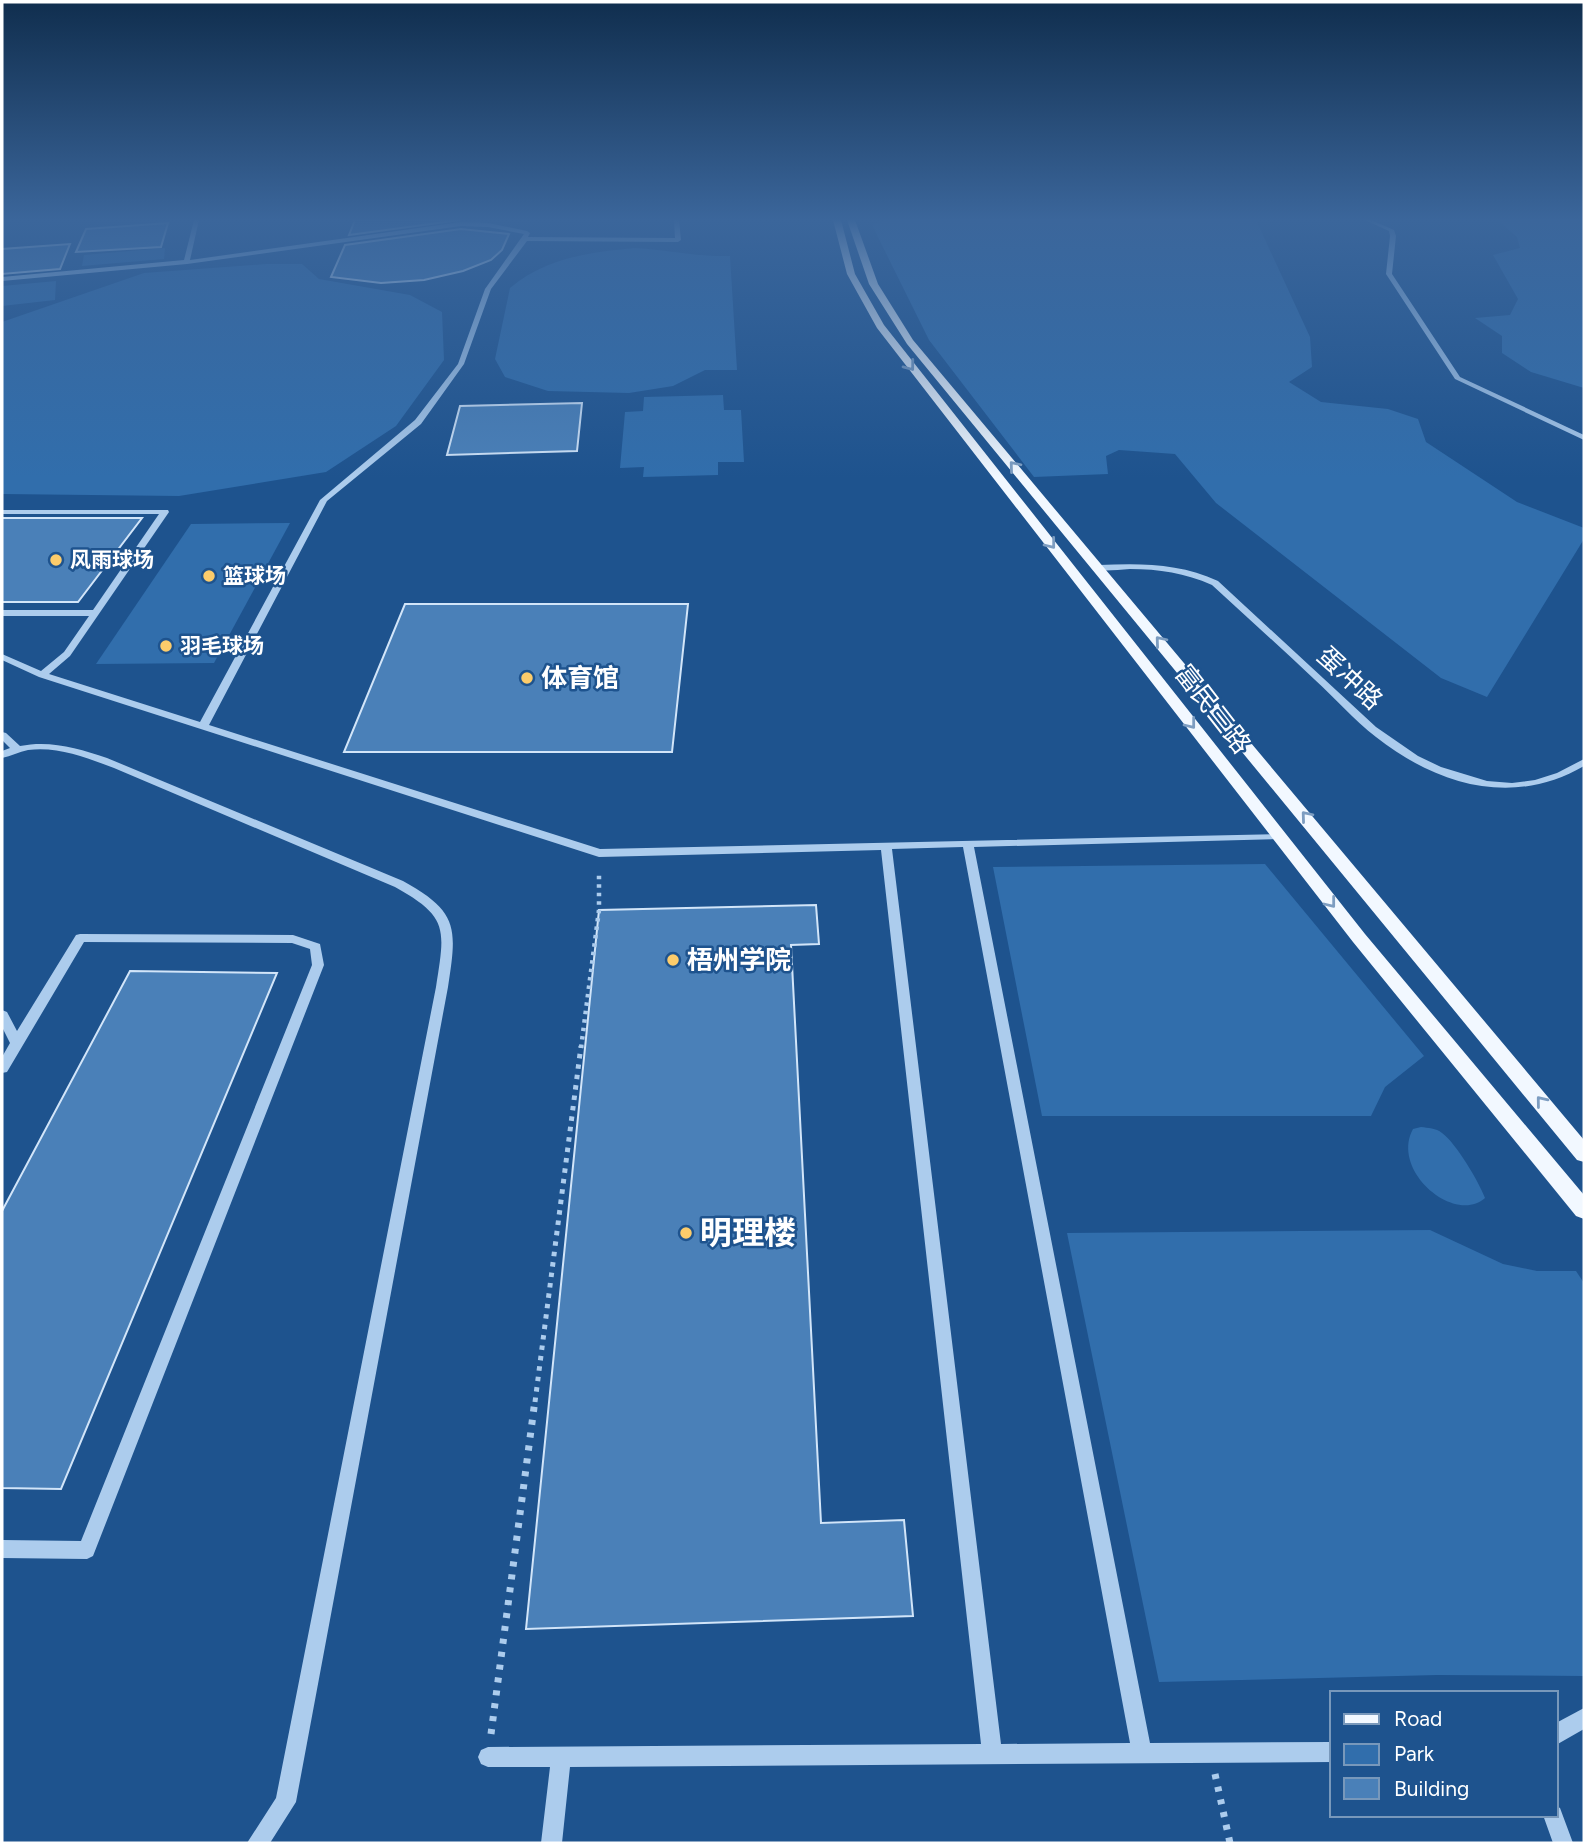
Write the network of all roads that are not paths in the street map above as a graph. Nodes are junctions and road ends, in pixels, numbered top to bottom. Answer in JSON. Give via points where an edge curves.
{"nodes":[{"id":1,"x":482,"y":306,"type":"edge"},
{"id":2,"x":869,"y":306,"type":"edge"},
{"id":3,"x":886,"y":306,"type":"edge"},
{"id":4,"x":1410,"y":306,"type":"edge"},
{"id":5,"x":1584,"y":438,"type":"edge"},
{"id":6,"x":2,"y":512,"type":"edge"},
{"id":7,"x":1099,"y":568,"type":"junction"},
{"id":8,"x":2,"y":613,"type":"edge"},
{"id":9,"x":95,"y":613,"type":"junction"},
{"id":10,"x":2,"y":657,"type":"edge"},
{"id":11,"x":42,"y":674,"type":"junction"},
{"id":12,"x":203,"y":726,"type":"junction"},
{"id":13,"x":2,"y":735,"type":"edge"},
{"id":14,"x":16,"y":748,"type":"junction"},
{"id":15,"x":2,"y":755,"type":"edge"},
{"id":16,"x":1584,"y":762,"type":"edge"},
{"id":17,"x":1279,"y":836,"type":"junction"},
{"id":18,"x":968,"y":844,"type":"junction"},
{"id":19,"x":886,"y":845,"type":"junction"},
{"id":20,"x":2,"y":1015,"type":"edge"},
{"id":21,"x":17,"y":1043,"type":"junction"},
{"id":22,"x":2,"y":1068,"type":"edge"},
{"id":23,"x":1584,"y":1154,"type":"edge"},
{"id":24,"x":1584,"y":1210,"type":"edge"},
{"id":25,"x":2,"y":1549,"type":"edge"},
{"id":26,"x":1584,"y":1718,"type":"edge"},
{"id":27,"x":1558,"y":1734,"type":"edge"},
{"id":28,"x":1330,"y":1752,"type":"edge"},
{"id":29,"x":1142,"y":1753,"type":"junction"},
{"id":30,"x":992,"y":1754,"type":"junction"},
{"id":31,"x":561,"y":1756,"type":"junction"},
{"id":32,"x":488,"y":1757,"type":"road end"},
{"id":33,"x":1554,"y":1817,"type":"edge"},
{"id":34,"x":258,"y":1843,"type":"edge"},
{"id":35,"x":552,"y":1843,"type":"edge"},
{"id":36,"x":1563,"y":1843,"type":"edge"}],
"edges":[{"from":1,"to":12,"type":"lane","via":[[461,364],[418,422],[324,500]]},
{"from":2,"to":17,"type":"main road","name":"富民三路","one_way":true},
{"from":7,"to":3,"type":"main road","name":"富民三路","one_way":true},
{"from":4,"to":5,"type":"lane","via":[[1457,378]]},
{"from":6,"to":9,"type":"lane","via":[[165,512]]},
{"from":7,"to":16,"type":"lane","name":"蛋冲路","via":[[1196,572],[1215,583],[1390,743],[1457,779],[1533,786],[1564,776]]},
{"from":23,"to":7,"type":"main road","name":"富民三路","one_way":true},
{"from":8,"to":9,"type":"lane"},
{"from":9,"to":11,"type":"lane","via":[[67,654]]},
{"from":10,"to":11,"type":"lane"},
{"from":11,"to":12,"type":"lane"},
{"from":12,"to":19,"type":"lane","via":[[599,853]]},
{"from":13,"to":14,"type":"lane"},
{"from":14,"to":15,"type":"lane"},
{"from":14,"to":34,"type":"lane","via":[[47,744],[118,766],[399,884],[431,900],[446,922],[448,949],[442,988],[286,1802]]},
{"from":17,"to":18,"type":"lane"},
{"from":17,"to":24,"type":"main road","name":"富民三路","one_way":true},
{"from":18,"to":19,"type":"lane"},
{"from":18,"to":29,"type":"lane"},
{"from":19,"to":30,"type":"lane"},
{"from":20,"to":21,"type":"lane"},
{"from":21,"to":22,"type":"lane"},
{"from":21,"to":25,"type":"lane","via":[[80,938],[293,939],[316,947],[318,965],[87,1550]]},
{"from":26,"to":27,"type":"lane"},
{"from":28,"to":29,"type":"lane"},
{"from":29,"to":30,"type":"lane"},
{"from":30,"to":31,"type":"lane"},
{"from":31,"to":32,"type":"lane"},
{"from":31,"to":35,"type":"lane"},
{"from":33,"to":36,"type":"lane"}]}
